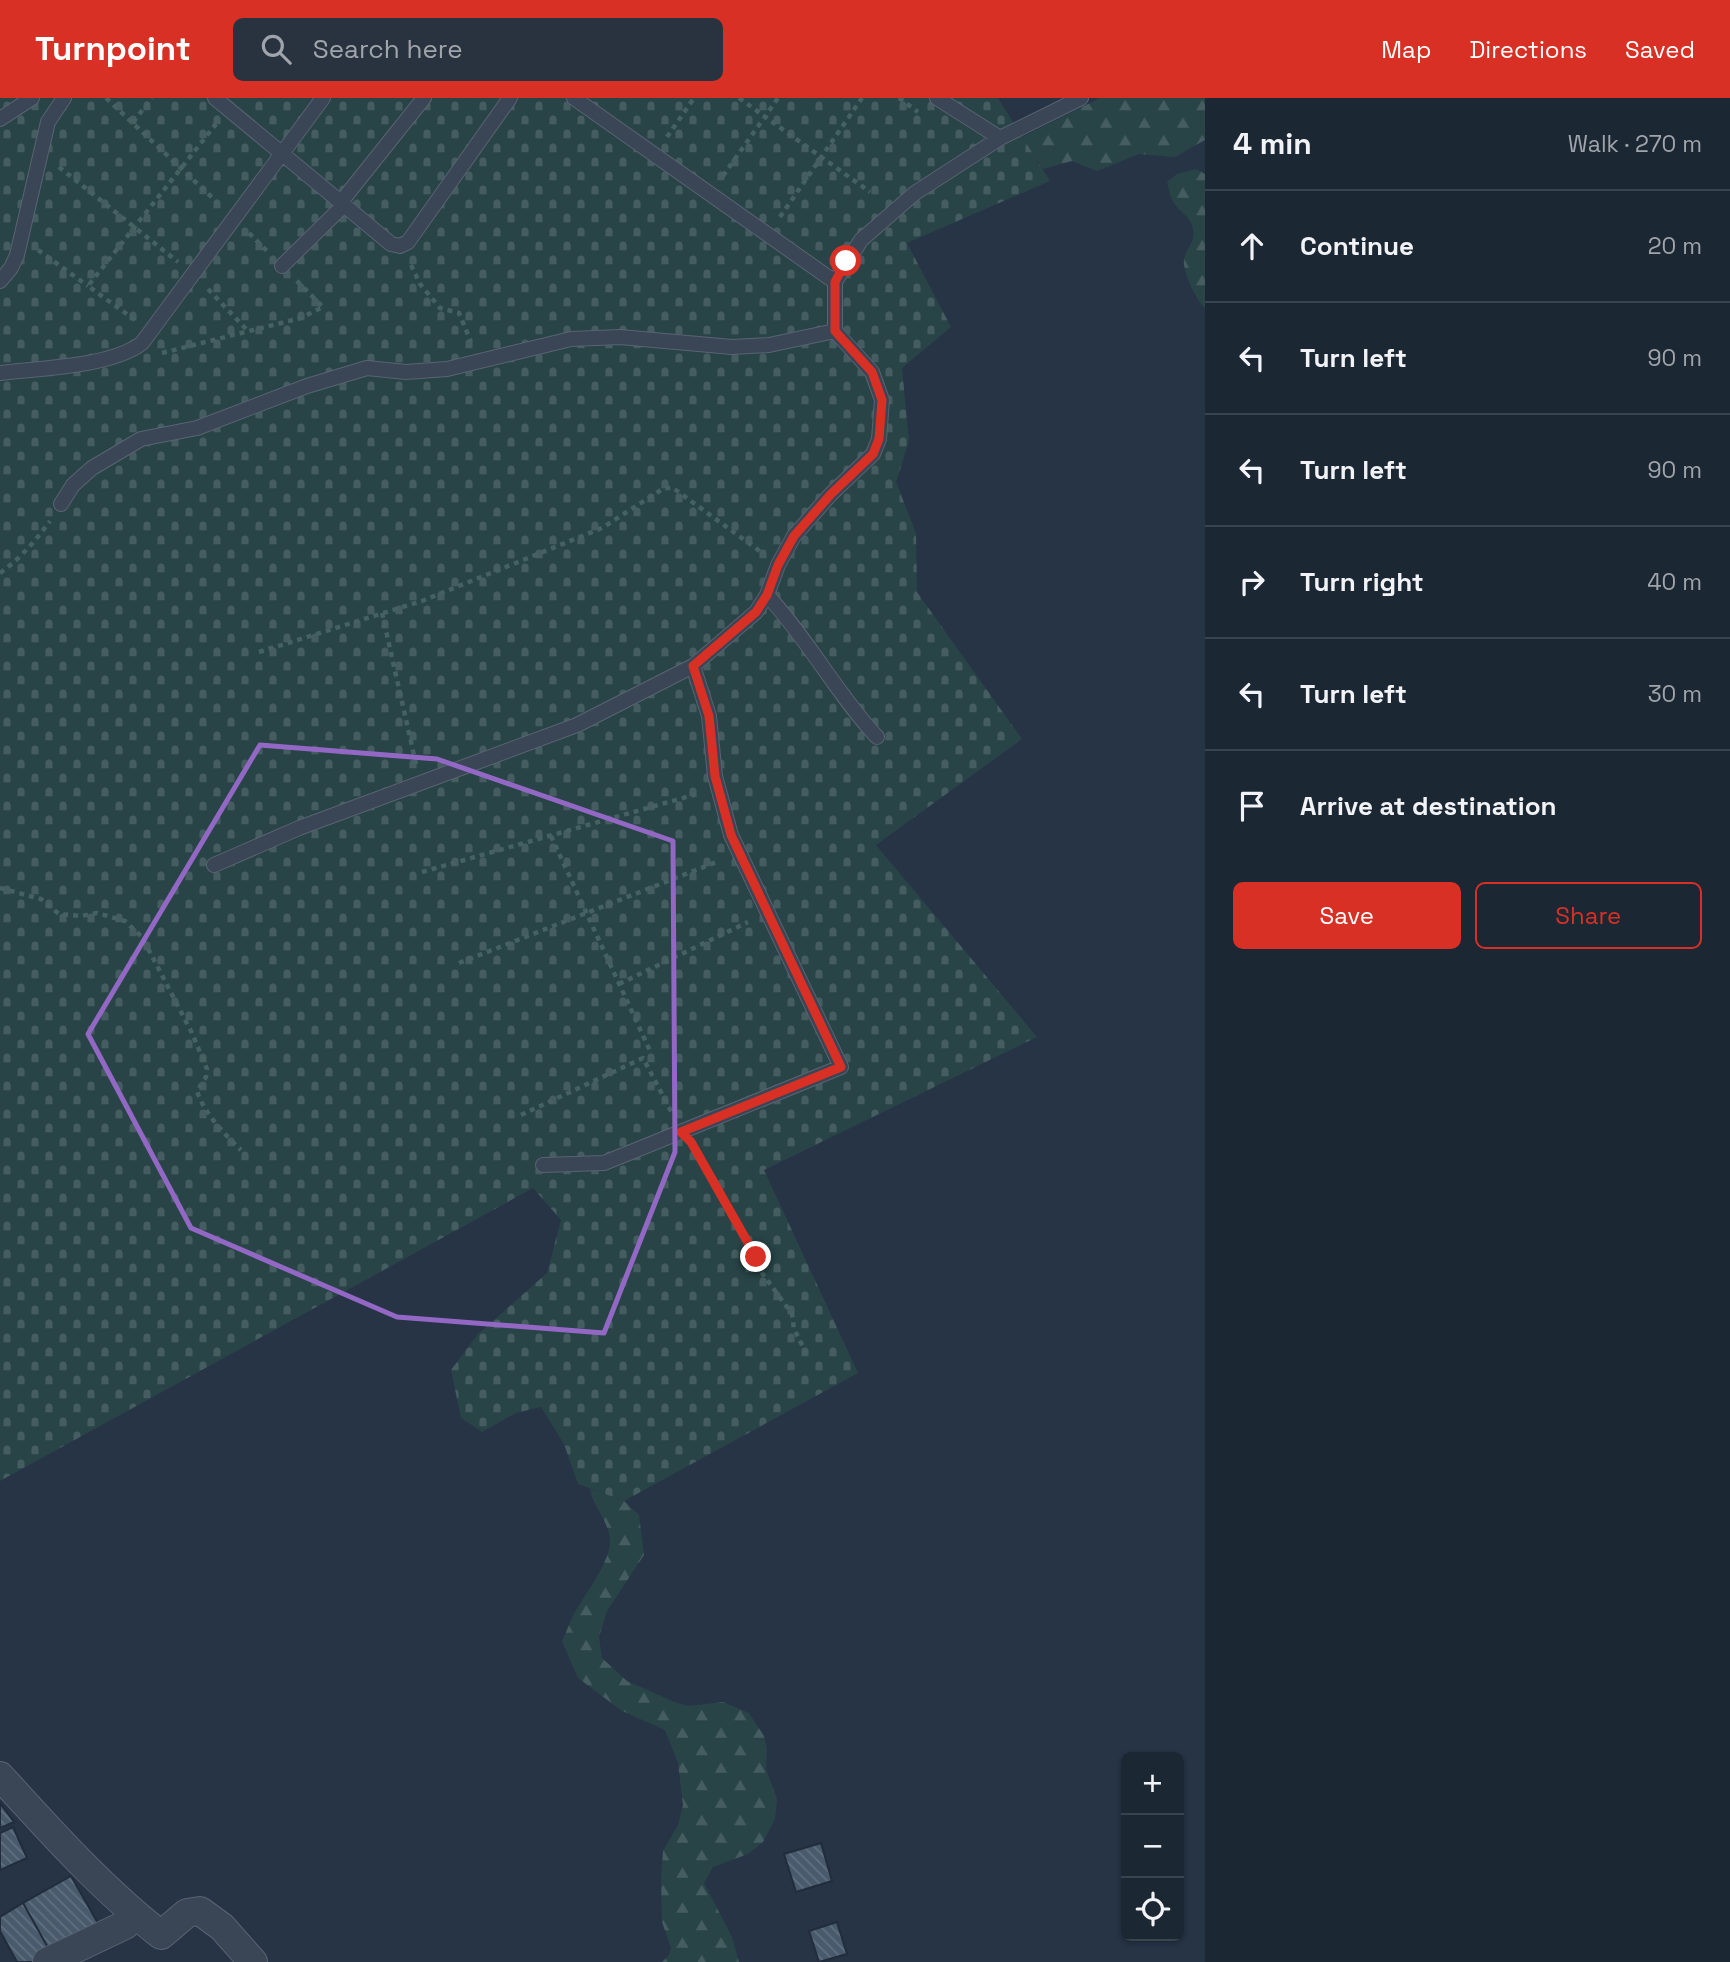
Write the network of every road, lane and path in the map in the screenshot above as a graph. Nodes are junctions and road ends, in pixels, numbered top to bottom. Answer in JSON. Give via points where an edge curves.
{"nodes":[{"id":1,"x":35,"y":98,"type":"edge"},
{"id":2,"x":152,"y":98,"type":"edge"},
{"id":3,"x":215,"y":98,"type":"edge"},
{"id":4,"x":323,"y":98,"type":"edge"},
{"id":5,"x":424,"y":98,"type":"edge"},
{"id":6,"x":510,"y":98,"type":"edge"},
{"id":7,"x":574,"y":98,"type":"edge"},
{"id":8,"x":694,"y":98,"type":"edge"},
{"id":9,"x":739,"y":98,"type":"edge"},
{"id":10,"x":778,"y":98,"type":"edge"},
{"id":11,"x":862,"y":98,"type":"edge"},
{"id":12,"x":937,"y":98,"type":"edge"},
{"id":13,"x":1081,"y":98,"type":"edge"},
{"id":14,"x":60,"y":104,"type":"edge"},
{"id":15,"x":228,"y":108,"type":"junction"},
{"id":16,"x":765,"y":116,"type":"junction"},
{"id":17,"x":0,"y":119,"type":"edge"},
{"id":18,"x":133,"y":122,"type":"dead end"},
{"id":19,"x":1000,"y":138,"type":"junction"},
{"id":20,"x":42,"y":153,"type":"junction"},
{"id":21,"x":282,"y":153,"type":"junction"},
{"id":22,"x":654,"y":155,"type":"junction"},
{"id":23,"x":821,"y":157,"type":"junction"},
{"id":24,"x":870,"y":192,"type":"dead end"},
{"id":25,"x":711,"y":194,"type":"junction"},
{"id":26,"x":343,"y":203,"type":"junction"},
{"id":27,"x":135,"y":227,"type":"junction"},
{"id":28,"x":768,"y":235,"type":"junction"},
{"id":29,"x":21,"y":237,"type":"junction"},
{"id":30,"x":400,"y":246,"type":"junction"},
{"id":31,"x":282,"y":266,"type":"dead end"},
{"id":32,"x":193,"y":273,"type":"junction"},
{"id":33,"x":0,"y":281,"type":"edge"},
{"id":34,"x":835,"y":282,"type":"junction"},
{"id":35,"x":88,"y":286,"type":"junction"},
{"id":36,"x":151,"y":331,"type":"junction"},
{"id":37,"x":248,"y":331,"type":"dead end"},
{"id":38,"x":835,"y":331,"type":"junction"},
{"id":39,"x":473,"y":363,"type":"junction"},
{"id":40,"x":0,"y":373,"type":"edge"},
{"id":41,"x":61,"y":504,"type":"joint"},
{"id":42,"x":778,"y":565,"type":"junction"},
{"id":43,"x":0,"y":573,"type":"edge"},
{"id":44,"x":767,"y":595,"type":"junction"},
{"id":45,"x":382,"y":613,"type":"junction"},
{"id":46,"x":259,"y":652,"type":"dead end"},
{"id":47,"x":693,"y":666,"type":"junction"},
{"id":48,"x":877,"y":737,"type":"dead end"},
{"id":49,"x":420,"y":782,"type":"junction"},
{"id":50,"x":718,"y":789,"type":"junction"},
{"id":51,"x":551,"y":836,"type":"junction"},
{"id":52,"x":741,"y":853,"type":"junction"},
{"id":53,"x":214,"y":865,"type":"dead end"},
{"id":54,"x":422,"y":872,"type":"dead end"},
{"id":55,"x":0,"y":888,"type":"edge"},
{"id":56,"x":769,"y":912,"type":"junction"},
{"id":57,"x":587,"y":913,"type":"junction"},
{"id":58,"x":460,"y":963,"type":"dead end"},
{"id":59,"x":619,"y":984,"type":"junction"},
{"id":60,"x":651,"y":1053,"type":"dead end"},
{"id":61,"x":521,"y":1115,"type":"dead end"},
{"id":62,"x":681,"y":1132,"type":"junction"},
{"id":63,"x":242,"y":1150,"type":"dead end"},
{"id":64,"x":543,"y":1165,"type":"dead end"},
{"id":65,"x":806,"y":1353,"type":"dead end"},
{"id":66,"x":0,"y":1776,"type":"edge"},
{"id":67,"x":125,"y":1925,"type":"dead end"},
{"id":68,"x":47,"y":1962,"type":"edge"},
{"id":69,"x":253,"y":1962,"type":"edge"}],
"edges":[{"from":1,"to":14,"type":"lane"},
{"from":1,"to":17,"type":"lane"},
{"from":2,"to":18,"type":"path"},
{"from":3,"to":15,"type":"lane"},
{"from":4,"to":21,"type":"lane"},
{"from":5,"to":26,"type":"lane"},
{"from":6,"to":30,"type":"lane","via":[[408,242]]},
{"from":7,"to":22,"type":"lane"},
{"from":8,"to":22,"type":"path"},
{"from":9,"to":16,"type":"path"},
{"from":10,"to":16,"type":"path"},
{"from":11,"to":23,"type":"path"},
{"from":12,"to":19,"type":"lane"},
{"from":13,"to":19,"type":"lane"},
{"from":14,"to":20,"type":"lane","via":[[48,122]]},
{"from":15,"to":21,"type":"lane"},
{"from":15,"to":27,"type":"path"},
{"from":16,"to":23,"type":"path"},
{"from":16,"to":25,"type":"path"},
{"from":19,"to":34,"type":"lane","via":[[915,192],[861,240]]},
{"from":20,"to":27,"type":"path"},
{"from":20,"to":29,"type":"lane"},
{"from":21,"to":26,"type":"lane"},
{"from":21,"to":32,"type":"lane"},
{"from":22,"to":25,"type":"lane"},
{"from":23,"to":24,"type":"path"},
{"from":23,"to":28,"type":"path"},
{"from":25,"to":28,"type":"lane"},
{"from":26,"to":30,"type":"lane"},
{"from":26,"to":31,"type":"lane"},
{"from":27,"to":32,"type":"path"},
{"from":27,"to":35,"type":"path"},
{"from":28,"to":34,"type":"lane"},
{"from":29,"to":33,"type":"lane","via":[[12,268]]},
{"from":29,"to":35,"type":"path"},
{"from":30,"to":39,"type":"path","via":[[420,284],[440,308],[459,313],[475,351]]},
{"from":32,"to":36,"type":"lane"},
{"from":32,"to":37,"type":"path"},
{"from":34,"to":38,"type":"lane"},
{"from":35,"to":36,"type":"path"},
{"from":36,"to":40,"type":"lane","via":[[130,352]]},
{"from":38,"to":39,"type":"lane","via":[[769,345],[732,347],[620,337],[571,339]]},
{"from":38,"to":42,"type":"lane","via":[[872,372],[882,400],[879,439],[873,454],[794,536]]},
{"from":39,"to":41,"type":"lane","via":[[406,372],[367,368],[197,428],[141,439],[92,468]]},
{"from":41,"to":43,"type":"path","via":[[40,535]]},
{"from":42,"to":44,"type":"lane"},
{"from":42,"to":45,"type":"path","via":[[673,488],[664,488],[601,528]]},
{"from":44,"to":47,"type":"lane","via":[[756,612]]},
{"from":44,"to":48,"type":"lane"},
{"from":45,"to":46,"type":"path"},
{"from":45,"to":49,"type":"path"},
{"from":47,"to":49,"type":"lane","via":[[577,725]]},
{"from":47,"to":50,"type":"lane","via":[[709,716]]},
{"from":49,"to":53,"type":"lane"},
{"from":50,"to":51,"type":"path"},
{"from":50,"to":52,"type":"lane"},
{"from":51,"to":54,"type":"path"},
{"from":51,"to":57,"type":"path"},
{"from":52,"to":56,"type":"lane"},
{"from":52,"to":57,"type":"path"},
{"from":55,"to":63,"type":"path","via":[[41,899],[59,914],[97,913],[125,921],[142,937],[207,1069],[197,1091],[201,1103]]},
{"from":56,"to":59,"type":"path"},
{"from":56,"to":62,"type":"lane","via":[[841,1067]]},
{"from":57,"to":58,"type":"path"},
{"from":57,"to":59,"type":"path"},
{"from":59,"to":60,"type":"path"},
{"from":61,"to":62,"type":"path","via":[[643,1058]]},
{"from":62,"to":64,"type":"lane","via":[[604,1163]]},
{"from":62,"to":65,"type":"path","via":[[691,1142],[757,1266],[792,1314]]},
{"from":66,"to":69,"type":"street","via":[[161,1935],[187,1913],[200,1911],[222,1927]]},
{"from":67,"to":68,"type":"street"}]}
